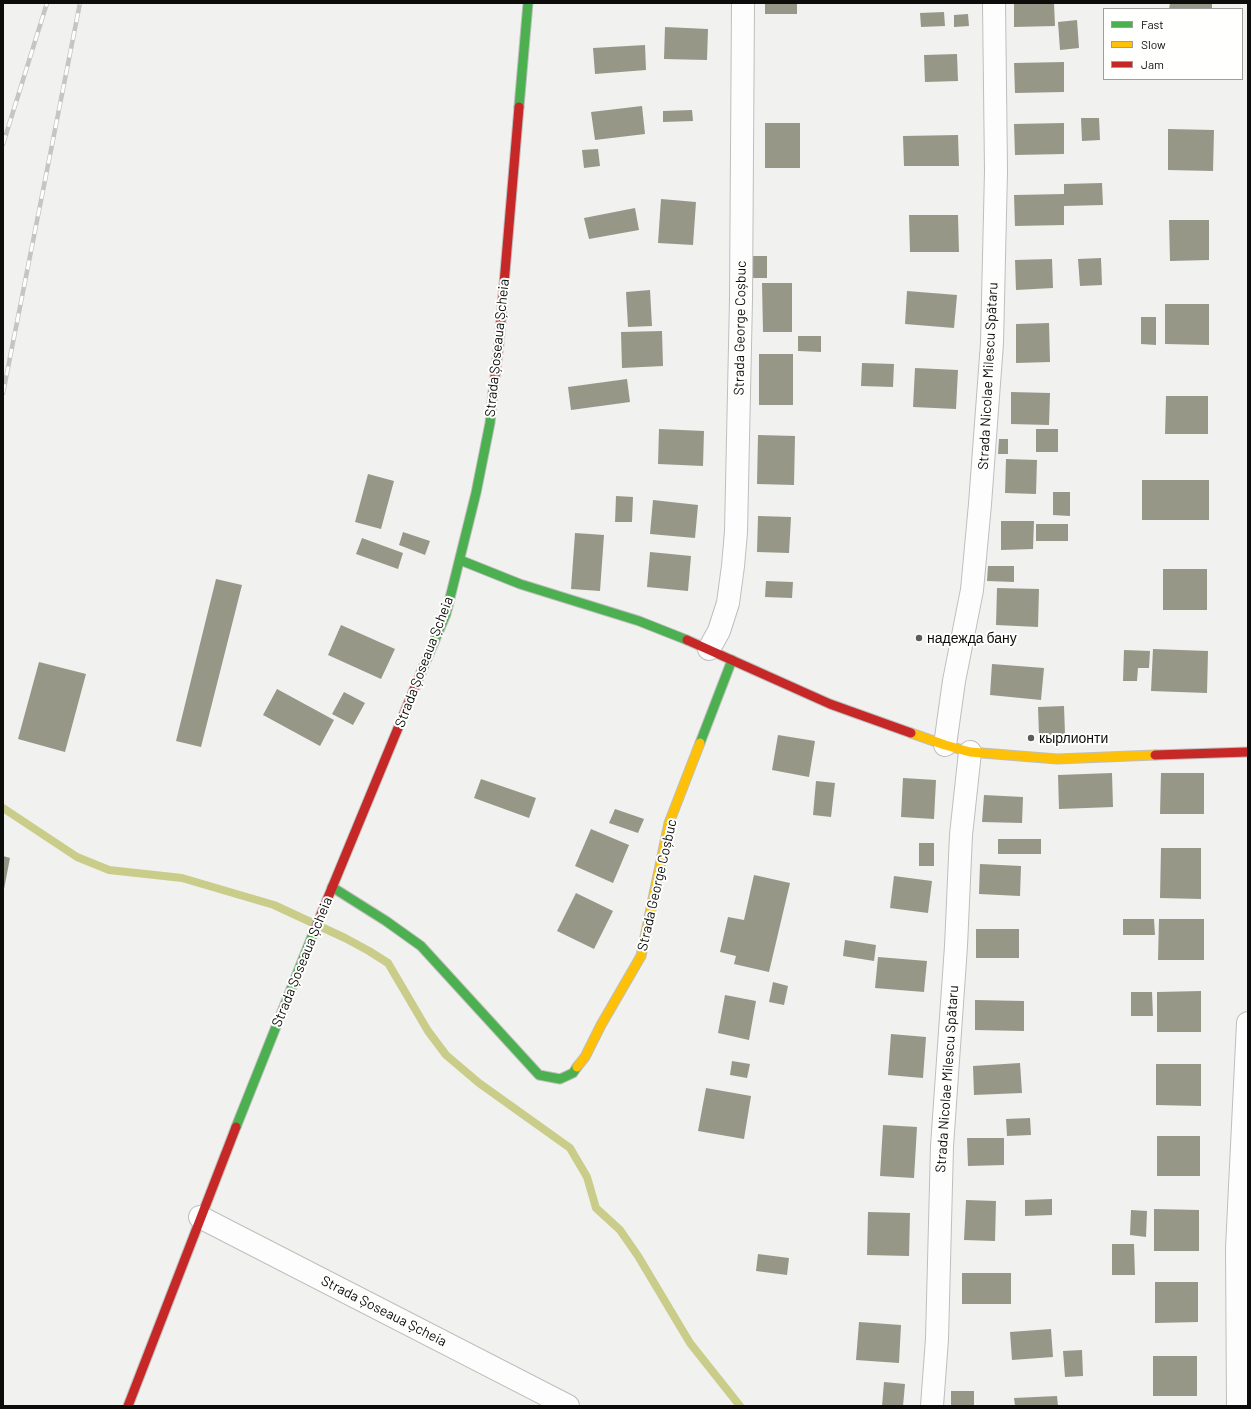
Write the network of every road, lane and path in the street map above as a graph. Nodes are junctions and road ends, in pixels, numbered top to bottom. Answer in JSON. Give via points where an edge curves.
{"nodes":[{"id":1,"x":528,"y":3,"type":"edge"},
{"id":2,"x":743,"y":3,"type":"edge"},
{"id":3,"x":994,"y":3,"type":"edge"},
{"id":4,"x":460,"y":560,"type":"junction"},
{"id":5,"x":709,"y":649,"type":"junction"},
{"id":6,"x":732,"y":660,"type":"junction"},
{"id":7,"x":945,"y":745,"type":"junction"},
{"id":8,"x":970,"y":752,"type":"junction"},
{"id":9,"x":1248,"y":752,"type":"edge"},
{"id":10,"x":332,"y":887,"type":"junction"},
{"id":11,"x":1248,"y":1023,"type":"edge"},
{"id":12,"x":200,"y":1217,"type":"junction"},
{"id":13,"x":128,"y":1406,"type":"edge"},
{"id":14,"x":568,"y":1406,"type":"edge"},
{"id":15,"x":932,"y":1406,"type":"edge"},
{"id":16,"x":1238,"y":1406,"type":"edge"}],
"edges":[{"from":1,"to":4,"type":"street","name":"Strada Șoseaua Șcheia","via":[[490,423]]},
{"from":2,"to":5,"type":"street","name":"Strada George Coșbuc","via":[[736,532],[728,603],[719,631]]},
{"from":3,"to":7,"type":"street","name":"Strada Nicolae Milescu Spătaru","via":[[996,171],[991,351],[972,590],[954,681]]},
{"from":4,"to":5,"type":"street","via":[[520,584],[639,621]]},
{"from":4,"to":10,"type":"street","name":"Strada Șoseaua Șcheia","via":[[443,621]]},
{"from":5,"to":6,"type":"street"},
{"from":6,"to":7,"type":"street","via":[[830,704]]},
{"from":6,"to":10,"type":"street","name":"Strada George Coșbuc","via":[[669,823],[640,956],[585,1057],[573,1073],[560,1079],[539,1075],[420,946],[386,920]]},
{"from":7,"to":8,"type":"street"},
{"from":8,"to":9,"type":"street","via":[[1057,759]]},
{"from":8,"to":15,"type":"street","name":"Strada Nicolae Milescu Spătaru","via":[[961,835],[942,1146],[938,1339]]},
{"from":10,"to":12,"type":"street","name":"Strada Șoseaua Șcheia"},
{"from":11,"to":16,"type":"street","via":[[1237,1248]]},
{"from":12,"to":13,"type":"street","name":"Strada Șoseaua Șcheia"},
{"from":12,"to":14,"type":"street","name":"Strada Șoseaua Șcheia"}]}
